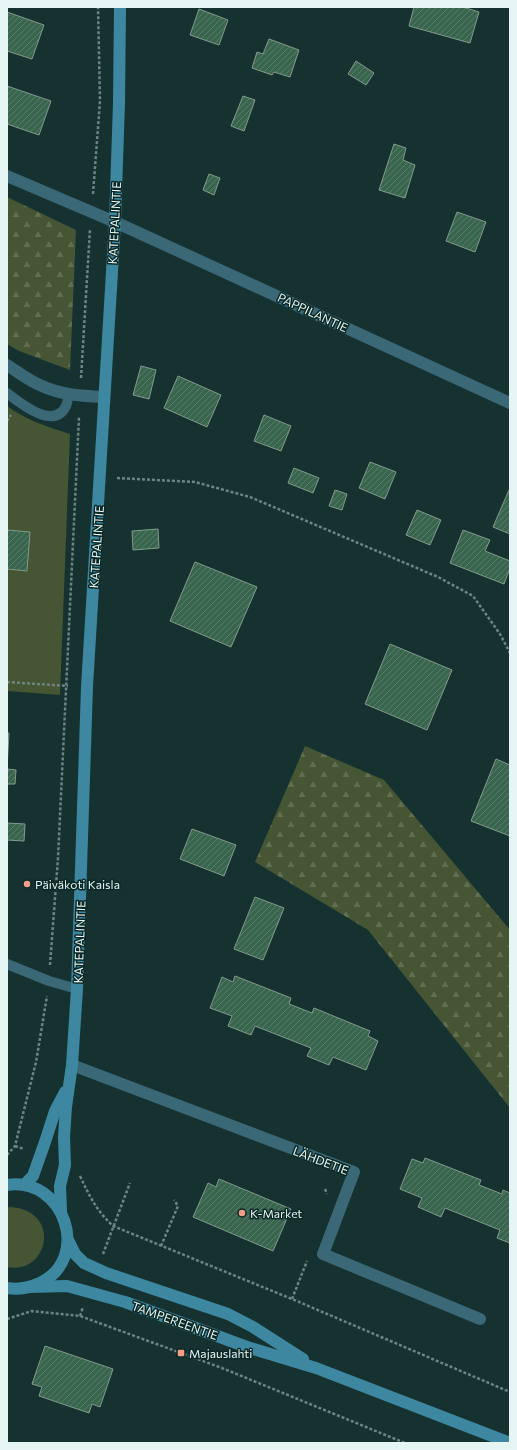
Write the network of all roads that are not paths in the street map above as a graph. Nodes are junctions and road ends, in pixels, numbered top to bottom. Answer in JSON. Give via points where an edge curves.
{"nodes":[{"id":1,"x":120,"y":7,"type":"edge"},
{"id":2,"x":7,"y":176,"type":"edge"},
{"id":3,"x":115,"y":222,"type":"junction"},
{"id":4,"x":7,"y":365,"type":"edge"},
{"id":5,"x":7,"y":393,"type":"edge"},
{"id":6,"x":74,"y":394,"type":"junction"},
{"id":7,"x":104,"y":398,"type":"junction"},
{"id":8,"x":510,"y":403,"type":"edge"},
{"id":9,"x":7,"y":964,"type":"edge"},
{"id":10,"x":78,"y":989,"type":"junction"},
{"id":11,"x":72,"y":1065,"type":"junction"},
{"id":12,"x":68,"y":1086,"type":"junction"},
{"id":13,"x":24,"y":1185,"type":"junction"},
{"id":14,"x":7,"y":1186,"type":"edge"},
{"id":15,"x":61,"y":1210,"type":"junction"},
{"id":16,"x":68,"y":1240,"type":"junction"},
{"id":17,"x":30,"y":1287,"type":"junction"},
{"id":18,"x":10,"y":1291,"type":"edge"},
{"id":19,"x":480,"y":1319,"type":"dead end"},
{"id":20,"x":316,"y":1368,"type":"junction"},
{"id":21,"x":510,"y":1443,"type":"edge"}],
"edges":[{"from":1,"to":3,"type":"street","name":"KATEPALINTIE"},
{"from":2,"to":3,"type":"street","name":"PAPPILANTIE"},
{"from":3,"to":7,"type":"street","name":"KATEPALINTIE"},
{"from":3,"to":8,"type":"street","name":"PAPPILANTIE"},
{"from":4,"to":6,"type":"street","via":[[42,386]]},
{"from":5,"to":6,"type":"lane","via":[[24,407],[46,416],[58,414]]},
{"from":6,"to":7,"type":"street"},
{"from":7,"to":10,"type":"street","name":"KATEPALINTIE","via":[[86,687]]},
{"from":9,"to":10,"type":"lane","via":[[49,981]]},
{"from":10,"to":11,"type":"street","name":"KATEPALINTIE"},
{"from":11,"to":12,"type":"street","name":"KATEPALINTIE"},
{"from":11,"to":19,"type":"street","name":"LÄHDETIE","via":[[354,1172],[323,1254]]},
{"from":12,"to":13,"type":"street","name":"KATEPALINTIE","via":[[55,1111],[32,1176]]},
{"from":12,"to":15,"type":"street","name":"KATEPALINTIE","via":[[64,1137],[65,1166],[60,1186]]},
{"from":13,"to":14,"type":"street"},
{"from":13,"to":15,"type":"street","via":[[51,1198]]},
{"from":15,"to":16,"type":"street","via":[[67,1225]]},
{"from":16,"to":17,"type":"street","via":[[57,1269],[45,1280]]},
{"from":16,"to":20,"type":"street","name":"TAMPEREENTIE","via":[[75,1254],[84,1263],[228,1314]]},
{"from":17,"to":18,"type":"street"},
{"from":17,"to":20,"type":"street","name":"TAMPEREENTIE","via":[[67,1286],[125,1302],[248,1347]]},
{"from":20,"to":21,"type":"street","name":"TAMPEREENTIE"}]}
